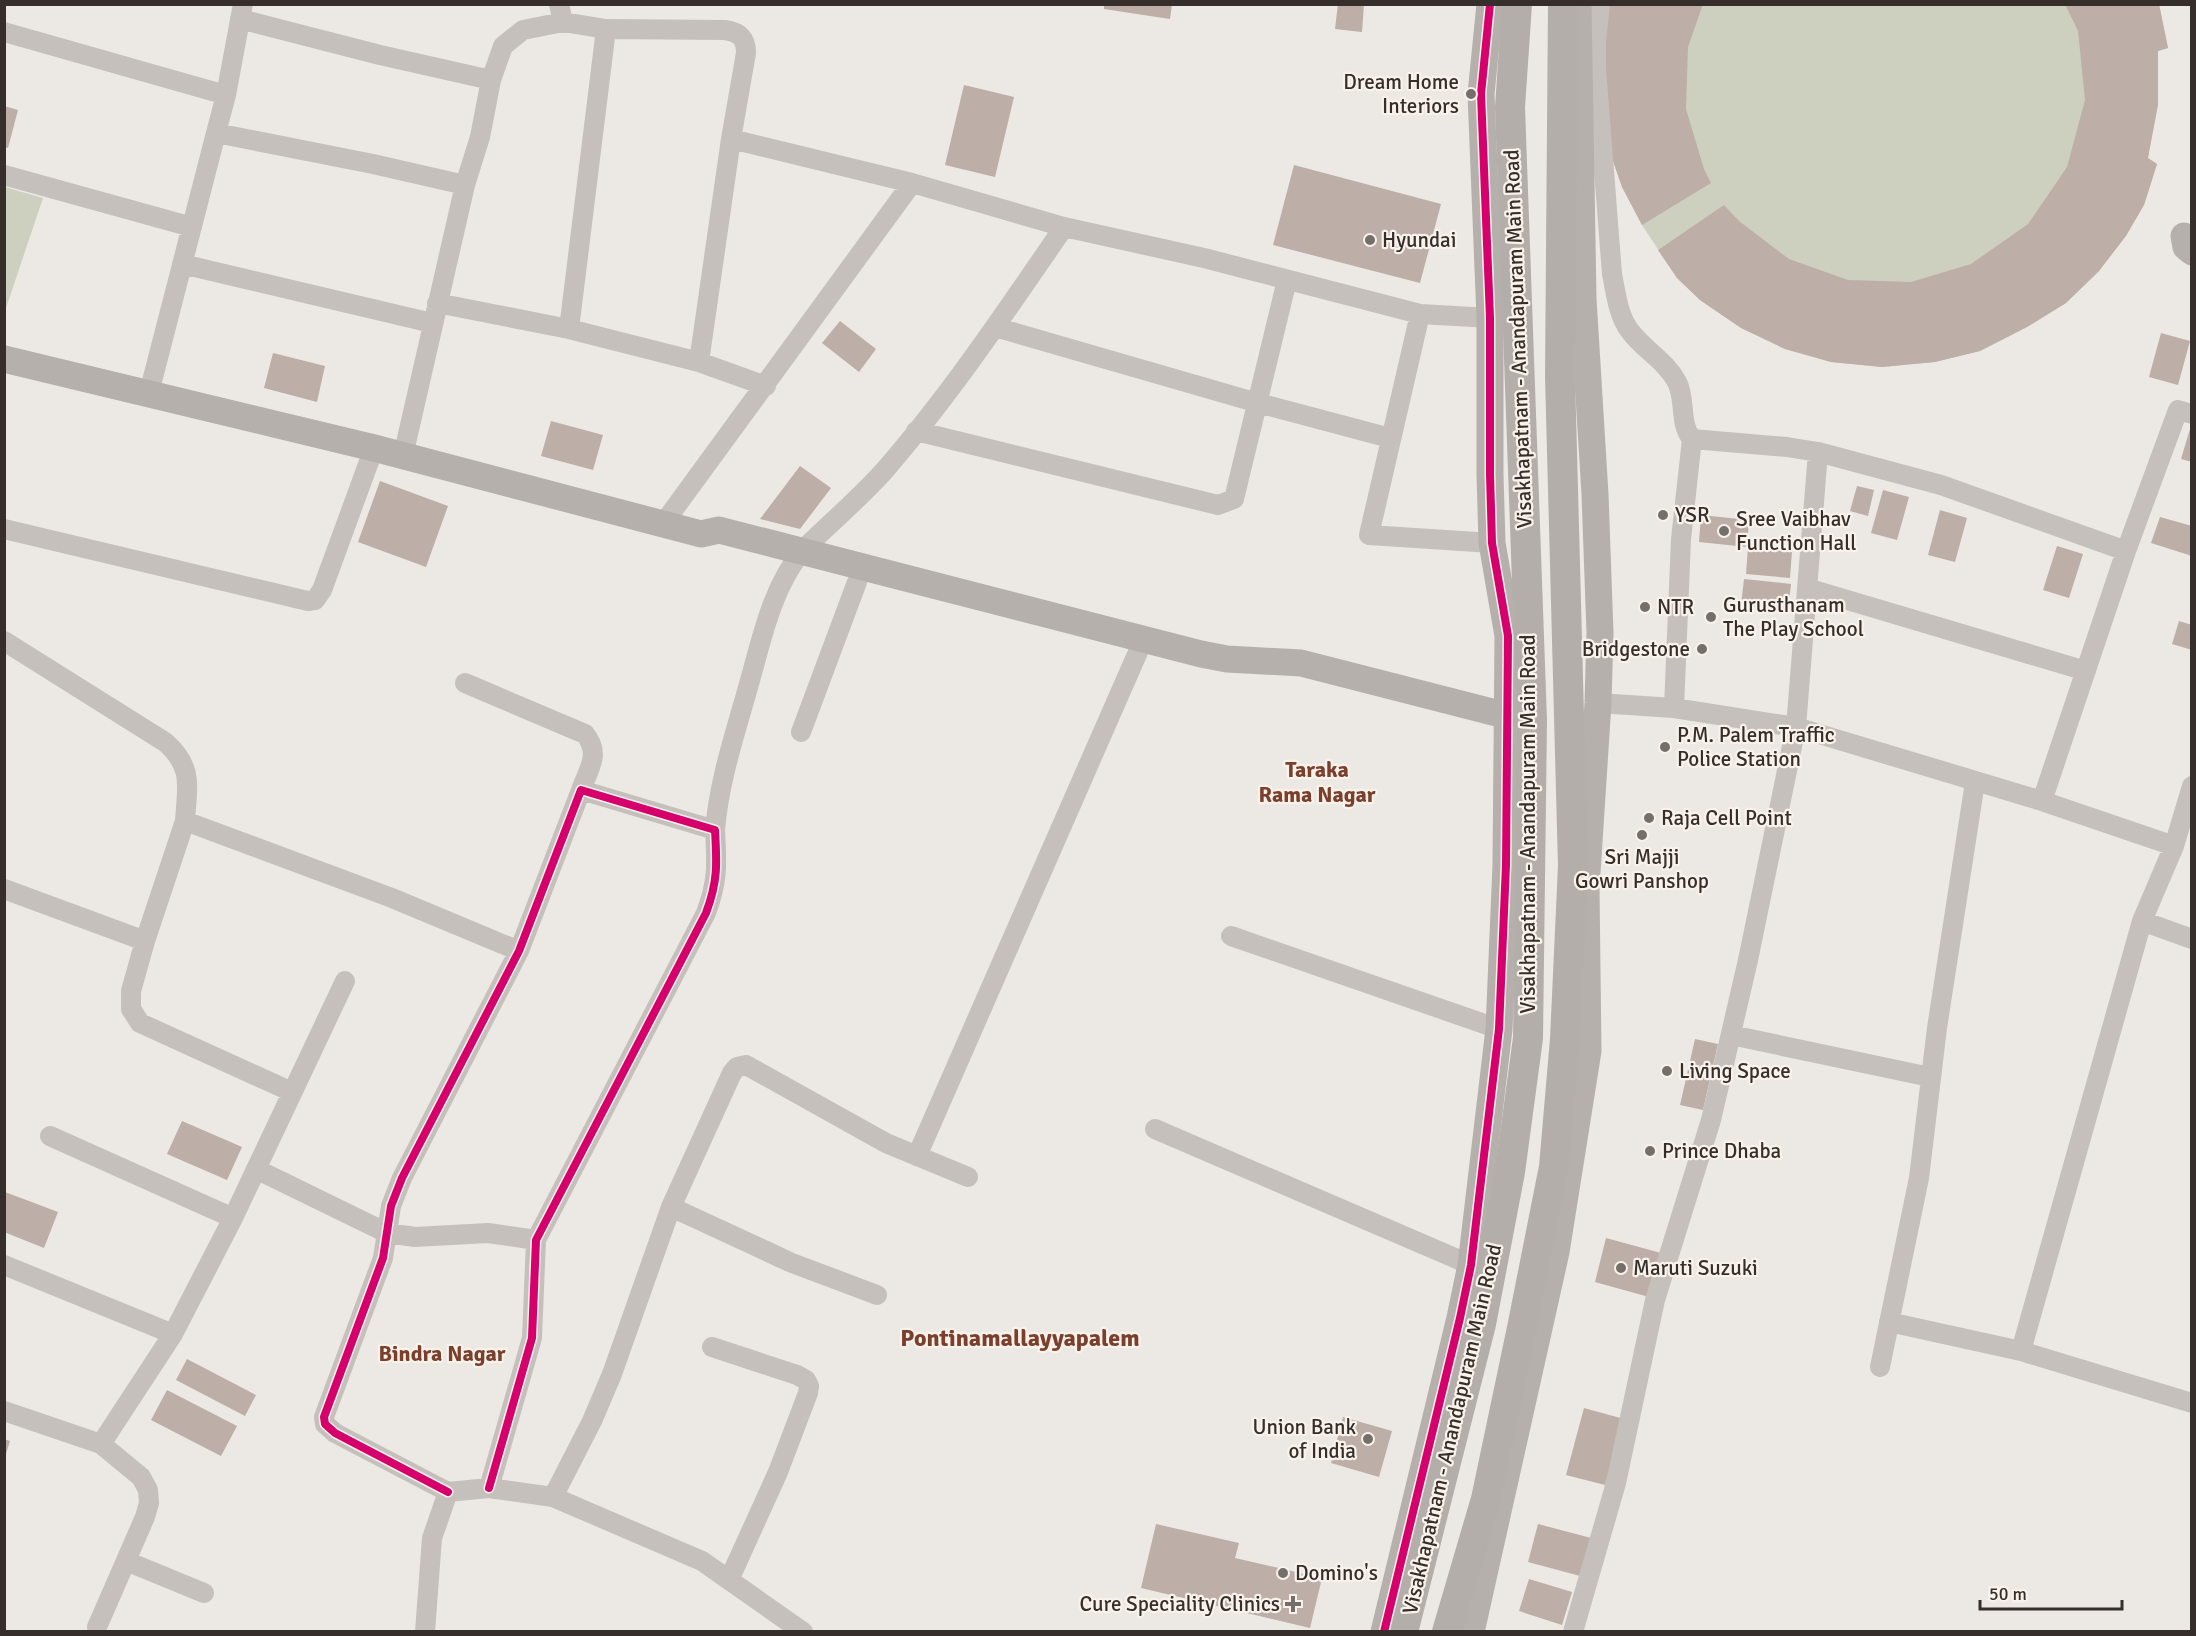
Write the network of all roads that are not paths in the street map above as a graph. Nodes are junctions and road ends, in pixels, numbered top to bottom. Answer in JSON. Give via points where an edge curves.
{"nodes":[{"id":1,"x":1490,"y":4,"type":"edge"},
{"id":2,"x":1517,"y":4,"type":"edge"},
{"id":3,"x":1563,"y":4,"type":"edge"},
{"id":4,"x":1578,"y":4,"type":"edge"},
{"id":5,"x":1600,"y":4,"type":"edge"},
{"id":6,"x":241,"y":12,"type":"edge"},
{"id":7,"x":561,"y":13,"type":"edge"},
{"id":8,"x":606,"y":29,"type":"junction"},
{"id":9,"x":4,"y":32,"type":"edge"},
{"id":10,"x":491,"y":80,"type":"junction"},
{"id":11,"x":226,"y":95,"type":"junction"},
{"id":12,"x":216,"y":133,"type":"junction"},
{"id":13,"x":732,"y":139,"type":"junction"},
{"id":14,"x":4,"y":175,"type":"edge"},
{"id":15,"x":912,"y":183,"type":"junction"},
{"id":16,"x":465,"y":185,"type":"junction"},
{"id":17,"x":192,"y":227,"type":"junction"},
{"id":18,"x":1064,"y":227,"type":"junction"},
{"id":19,"x":182,"y":264,"type":"junction"},
{"id":20,"x":1287,"y":280,"type":"junction"},
{"id":21,"x":1583,"y":299,"type":"junction"},
{"id":22,"x":1617,"y":301,"type":"junction"},
{"id":23,"x":437,"y":303,"type":"junction"},
{"id":24,"x":1420,"y":314,"type":"junction"},
{"id":25,"x":1490,"y":318,"type":"junction"},
{"id":26,"x":432,"y":323,"type":"junction"},
{"id":27,"x":995,"y":327,"type":"junction"},
{"id":28,"x":569,"y":330,"type":"junction"},
{"id":29,"x":4,"y":359,"type":"edge"},
{"id":30,"x":699,"y":362,"type":"junction"},
{"id":31,"x":766,"y":386,"type":"junction"},
{"id":32,"x":148,"y":393,"type":"junction"},
{"id":33,"x":1258,"y":403,"type":"junction"},
{"id":34,"x":2192,"y":414,"type":"edge"},
{"id":35,"x":916,"y":431,"type":"junction"},
{"id":36,"x":1390,"y":438,"type":"junction"},
{"id":37,"x":1692,"y":439,"type":"junction"},
{"id":38,"x":374,"y":448,"type":"junction"},
{"id":39,"x":1818,"y":452,"type":"junction"},
{"id":40,"x":403,"y":456,"type":"junction"},
{"id":41,"x":663,"y":524,"type":"junction"},
{"id":42,"x":4,"y":529,"type":"edge"},
{"id":43,"x":1492,"y":543,"type":"junction"},
{"id":44,"x":2126,"y":551,"type":"junction"},
{"id":45,"x":796,"y":558,"type":"junction"},
{"id":46,"x":857,"y":582,"type":"junction"},
{"id":47,"x":1808,"y":588,"type":"junction"},
{"id":48,"x":4,"y":641,"type":"edge"},
{"id":49,"x":1138,"y":652,"type":"junction"},
{"id":50,"x":2086,"y":671,"type":"junction"},
{"id":51,"x":465,"y":683,"type":"dead end"},
{"id":52,"x":1598,"y":703,"type":"junction"},
{"id":53,"x":1674,"y":708,"type":"junction"},
{"id":54,"x":1508,"y":723,"type":"junction"},
{"id":55,"x":1796,"y":727,"type":"junction"},
{"id":56,"x":801,"y":732,"type":"dead end"},
{"id":57,"x":1975,"y":782,"type":"junction"},
{"id":58,"x":2192,"y":786,"type":"edge"},
{"id":59,"x":581,"y":790,"type":"junction"},
{"id":60,"x":2042,"y":801,"type":"junction"},
{"id":61,"x":2187,"y":815,"type":"edge"},
{"id":62,"x":185,"y":821,"type":"junction"},
{"id":63,"x":715,"y":830,"type":"junction"},
{"id":64,"x":2174,"y":846,"type":"junction"},
{"id":65,"x":4,"y":889,"type":"edge"},
{"id":66,"x":2142,"y":921,"type":"junction"},
{"id":67,"x":1231,"y":936,"type":"dead end"},
{"id":68,"x":2192,"y":939,"type":"edge"},
{"id":69,"x":146,"y":941,"type":"junction"},
{"id":70,"x":519,"y":951,"type":"junction"},
{"id":71,"x":345,"y":981,"type":"dead end"},
{"id":72,"x":1499,"y":1029,"type":"junction"},
{"id":73,"x":1731,"y":1035,"type":"junction"},
{"id":74,"x":1930,"y":1077,"type":"junction"},
{"id":75,"x":292,"y":1092,"type":"junction"},
{"id":76,"x":1155,"y":1129,"type":"dead end"},
{"id":77,"x":50,"y":1136,"type":"dead end"},
{"id":78,"x":917,"y":1156,"type":"junction"},
{"id":79,"x":256,"y":1168,"type":"junction"},
{"id":80,"x":968,"y":1177,"type":"dead end"},
{"id":81,"x":672,"y":1208,"type":"junction"},
{"id":82,"x":233,"y":1218,"type":"junction"},
{"id":83,"x":387,"y":1233,"type":"junction"},
{"id":84,"x":536,"y":1240,"type":"junction"},
{"id":85,"x":4,"y":1265,"type":"edge"},
{"id":86,"x":1471,"y":1265,"type":"junction"},
{"id":87,"x":877,"y":1295,"type":"dead end"},
{"id":88,"x":1889,"y":1322,"type":"junction"},
{"id":89,"x":173,"y":1334,"type":"junction"},
{"id":90,"x":712,"y":1347,"type":"dead end"},
{"id":91,"x":2021,"y":1351,"type":"junction"},
{"id":92,"x":1880,"y":1367,"type":"dead end"},
{"id":93,"x":2192,"y":1403,"type":"edge"},
{"id":94,"x":4,"y":1412,"type":"edge"},
{"id":95,"x":101,"y":1444,"type":"junction"},
{"id":96,"x":489,"y":1488,"type":"junction"},
{"id":97,"x":448,"y":1492,"type":"junction"},
{"id":98,"x":553,"y":1497,"type":"junction"},
{"id":99,"x":126,"y":1561,"type":"junction"},
{"id":100,"x":729,"y":1580,"type":"junction"},
{"id":101,"x":204,"y":1593,"type":"dead end"},
{"id":102,"x":97,"y":1627,"type":"dead end"},
{"id":103,"x":425,"y":1632,"type":"edge"},
{"id":104,"x":803,"y":1632,"type":"edge"},
{"id":105,"x":1384,"y":1632,"type":"edge"},
{"id":106,"x":1403,"y":1632,"type":"edge"},
{"id":107,"x":1447,"y":1632,"type":"edge"},
{"id":108,"x":1471,"y":1632,"type":"edge"},
{"id":109,"x":1573,"y":1632,"type":"edge"}],
"edges":[{"from":1,"to":25,"type":"street","via":[[1481,94]]},
{"from":2,"to":106,"type":"main road","name":"Visakhapatnam - Anandapuram Main Road","via":[[1510,107],[1532,721],[1528,1038],[1510,1172],[1481,1324]]},
{"from":3,"to":107,"type":"main road","name":"Visakhapatnam - Anandapuram Main Road","via":[[1560,376],[1573,866],[1565,1039],[1554,1167],[1486,1498]]},
{"from":4,"to":21,"type":"street"},
{"from":5,"to":22,"type":"street","via":[[1596,68]]},
{"from":6,"to":10,"type":"street","via":[[380,55]]},
{"from":6,"to":11,"type":"street"},
{"from":7,"to":8,"type":"street"},
{"from":7,"to":10,"type":"street","via":[[523,30],[503,46]]},
{"from":8,"to":13,"type":"street","via":[[725,30],[741,36],[746,52]]},
{"from":8,"to":28,"type":"street"},
{"from":9,"to":11,"type":"street"},
{"from":10,"to":16,"type":"street","via":[[480,137]]},
{"from":11,"to":12,"type":"street"},
{"from":12,"to":16,"type":"street"},
{"from":12,"to":17,"type":"street"},
{"from":13,"to":15,"type":"street"},
{"from":13,"to":30,"type":"street"},
{"from":14,"to":17,"type":"street"},
{"from":15,"to":18,"type":"street"},
{"from":15,"to":31,"type":"street"},
{"from":16,"to":23,"type":"street"},
{"from":17,"to":19,"type":"street"},
{"from":18,"to":20,"type":"street"},
{"from":18,"to":27,"type":"street"},
{"from":19,"to":26,"type":"street"},
{"from":19,"to":32,"type":"street"},
{"from":20,"to":24,"type":"street"},
{"from":20,"to":33,"type":"street"},
{"from":21,"to":22,"type":"street"},
{"from":21,"to":52,"type":"street","via":[[1600,633]]},
{"from":22,"to":37,"type":"street","via":[[1628,330],[1673,375],[1680,388],[1687,433]]},
{"from":23,"to":26,"type":"street"},
{"from":23,"to":28,"type":"street"},
{"from":24,"to":25,"type":"street"},
{"from":24,"to":36,"type":"street"},
{"from":25,"to":43,"type":"street"},
{"from":26,"to":40,"type":"street"},
{"from":27,"to":33,"type":"street"},
{"from":27,"to":35,"type":"street"},
{"from":28,"to":30,"type":"street"},
{"from":29,"to":32,"type":"street"},
{"from":30,"to":31,"type":"street"},
{"from":31,"to":41,"type":"street"},
{"from":32,"to":38,"type":"street"},
{"from":33,"to":35,"type":"street","via":[[1234,499],[1218,505]]},
{"from":33,"to":36,"type":"street"},
{"from":34,"to":44,"type":"street","via":[[2178,410]]},
{"from":35,"to":45,"type":"street","via":[[883,472]]},
{"from":36,"to":43,"type":"street","via":[[1369,535]]},
{"from":37,"to":39,"type":"street"},
{"from":37,"to":53,"type":"street","via":[[1681,539]]},
{"from":38,"to":40,"type":"street"},
{"from":38,"to":42,"type":"street","via":[[315,600]]},
{"from":39,"to":44,"type":"street","via":[[1941,485]]},
{"from":39,"to":47,"type":"street"},
{"from":40,"to":41,"type":"street"},
{"from":41,"to":45,"type":"street","via":[[700,534],[720,530]]},
{"from":43,"to":54,"type":"street","via":[[1508,636]]},
{"from":44,"to":50,"type":"street"},
{"from":45,"to":46,"type":"street"},
{"from":45,"to":54,"type":"street","via":[[1201,654],[1301,663]]},
{"from":45,"to":63,"type":"street","via":[[781,582],[767,619],[727,760]]},
{"from":46,"to":49,"type":"street"},
{"from":46,"to":56,"type":"street"},
{"from":47,"to":50,"type":"street"},
{"from":47,"to":55,"type":"street"},
{"from":48,"to":62,"type":"street","via":[[177,752],[187,779]]},
{"from":49,"to":54,"type":"street","via":[[1220,673],[1303,680]]},
{"from":49,"to":78,"type":"street"},
{"from":50,"to":60,"type":"street"},
{"from":51,"to":59,"type":"street","via":[[585,734],[594,744]]},
{"from":52,"to":53,"type":"street"},
{"from":52,"to":108,"type":"street","via":[[1586,888],[1588,1051],[1556,1252]]},
{"from":53,"to":55,"type":"street"},
{"from":54,"to":72,"type":"street"},
{"from":55,"to":57,"type":"street"},
{"from":55,"to":73,"type":"street"},
{"from":57,"to":60,"type":"street"},
{"from":57,"to":74,"type":"street"},
{"from":58,"to":61,"type":"street"},
{"from":59,"to":63,"type":"street"},
{"from":59,"to":70,"type":"street"},
{"from":60,"to":64,"type":"street"},
{"from":61,"to":64,"type":"street"},
{"from":62,"to":69,"type":"street"},
{"from":62,"to":70,"type":"street","via":[[392,898]]},
{"from":63,"to":84,"type":"street","via":[[718,870],[706,913]]},
{"from":64,"to":66,"type":"street"},
{"from":65,"to":69,"type":"street"},
{"from":66,"to":68,"type":"street"},
{"from":66,"to":91,"type":"street"},
{"from":67,"to":72,"type":"street"},
{"from":69,"to":75,"type":"street","via":[[131,991],[131,1009],[140,1023]]},
{"from":70,"to":83,"type":"street","via":[[402,1178],[390,1206]]},
{"from":71,"to":75,"type":"street"},
{"from":72,"to":86,"type":"street"},
{"from":73,"to":74,"type":"street"},
{"from":73,"to":109,"type":"street","via":[[1711,1120],[1655,1300],[1616,1483]]},
{"from":74,"to":88,"type":"street","via":[[1919,1178]]},
{"from":75,"to":79,"type":"street"},
{"from":76,"to":86,"type":"street"},
{"from":77,"to":82,"type":"street"},
{"from":78,"to":80,"type":"street"},
{"from":78,"to":81,"type":"street","via":[[886,1143],[747,1065],[737,1067]]},
{"from":79,"to":82,"type":"street"},
{"from":79,"to":83,"type":"street"},
{"from":81,"to":87,"type":"street","via":[[792,1263]]},
{"from":81,"to":98,"type":"street","via":[[612,1374]]},
{"from":82,"to":89,"type":"street"},
{"from":83,"to":84,"type":"street","via":[[415,1237],[488,1233]]},
{"from":83,"to":97,"type":"street","via":[[383,1258],[326,1410],[325,1424],[335,1433]]},
{"from":84,"to":96,"type":"street","via":[[532,1338]]},
{"from":85,"to":89,"type":"street"},
{"from":86,"to":105,"type":"street"},
{"from":88,"to":91,"type":"street"},
{"from":88,"to":92,"type":"street"},
{"from":89,"to":95,"type":"street"},
{"from":90,"to":100,"type":"street","via":[[797,1375],[809,1386],[778,1472]]},
{"from":91,"to":93,"type":"street"},
{"from":94,"to":95,"type":"street"},
{"from":95,"to":99,"type":"street","via":[[141,1477],[148,1491],[145,1517]]},
{"from":96,"to":97,"type":"street"},
{"from":96,"to":98,"type":"street"},
{"from":97,"to":103,"type":"street","via":[[432,1538]]},
{"from":98,"to":100,"type":"street","via":[[702,1561]]},
{"from":99,"to":101,"type":"street"},
{"from":99,"to":102,"type":"street"},
{"from":100,"to":104,"type":"street"}]}
